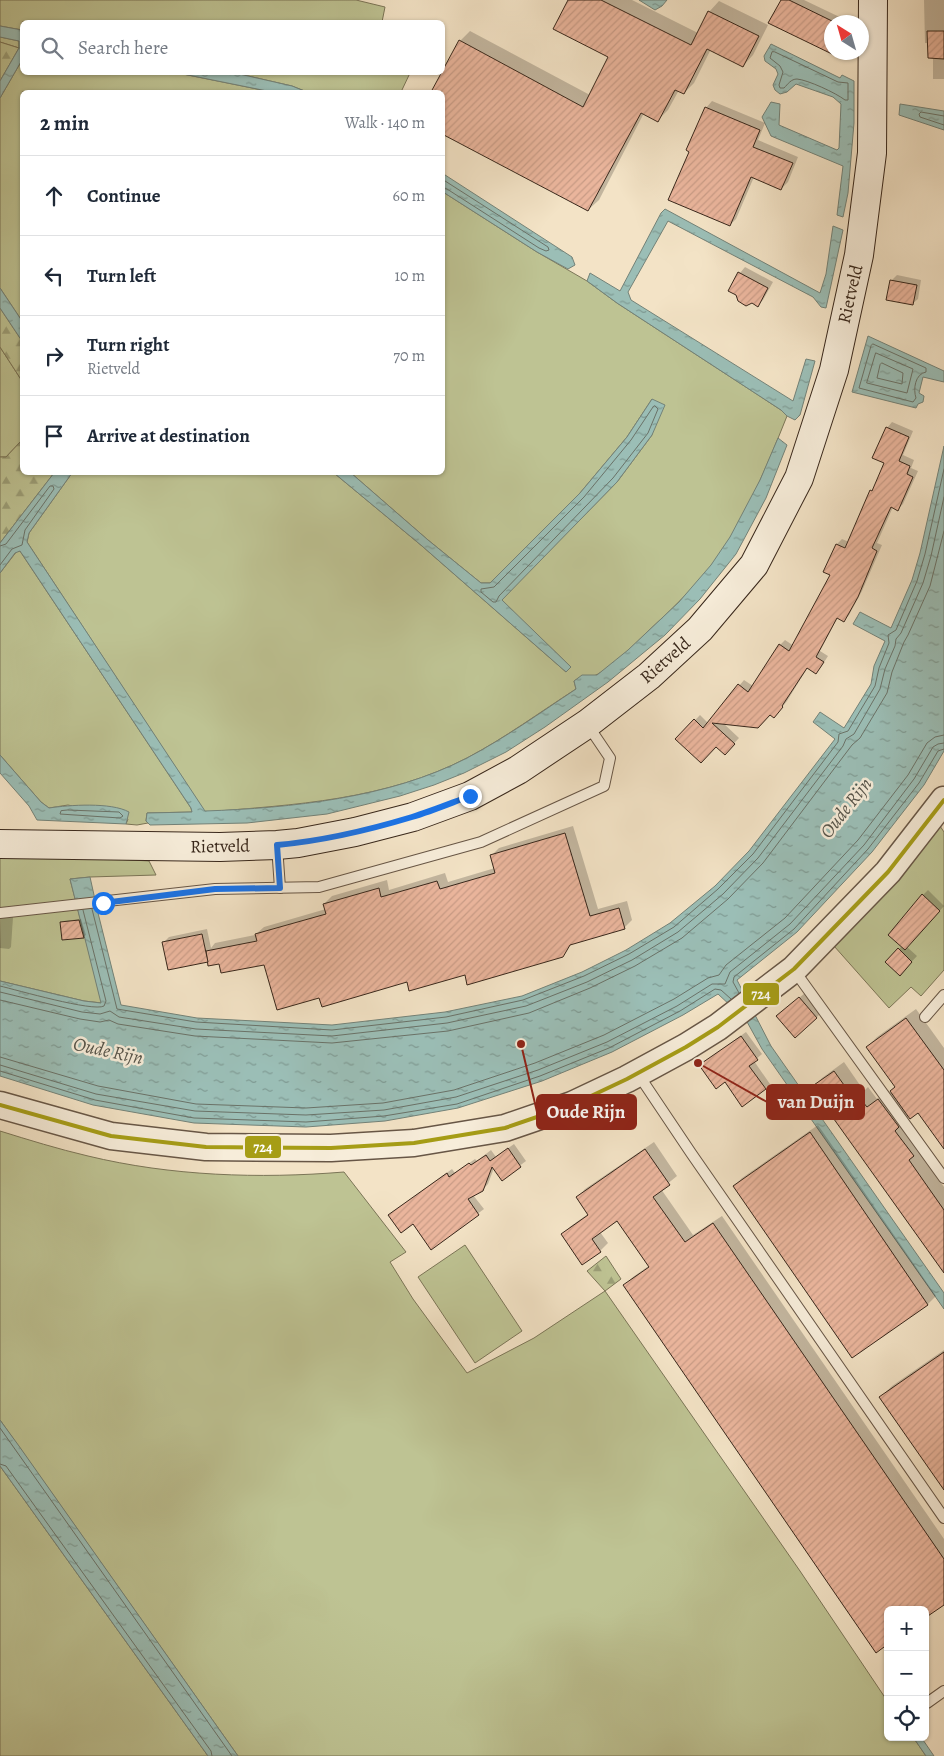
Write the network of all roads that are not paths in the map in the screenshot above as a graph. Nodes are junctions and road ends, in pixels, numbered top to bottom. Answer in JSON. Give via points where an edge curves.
{"nodes":[{"id":1,"x":873,"y":0,"type":"edge"},
{"id":2,"x":587,"y":724,"type":"junction"},
{"id":3,"x":944,"y":800,"type":"edge"},
{"id":4,"x":0,"y":844,"type":"edge"},
{"id":5,"x":277,"y":845,"type":"junction"},
{"id":6,"x":280,"y":888,"type":"junction"},
{"id":7,"x":0,"y":913,"type":"edge"},
{"id":8,"x":794,"y":969,"type":"junction"},
{"id":9,"x":944,"y":995,"type":"edge"},
{"id":10,"x":925,"y":1017,"type":"dead end"},
{"id":11,"x":638,"y":1074,"type":"junction"},
{"id":12,"x":0,"y":1105,"type":"edge"},
{"id":13,"x":944,"y":1178,"type":"edge"},
{"id":14,"x":944,"y":1518,"type":"edge"},
{"id":15,"x":944,"y":1691,"type":"edge"},
{"id":16,"x":929,"y":1702,"type":"edge"}],
"edges":[{"from":1,"to":2,"type":"main road","name":"Rietveld","via":[[872,154],[859,255],[834,370],[799,478],[754,565],[700,629],[649,676]]},
{"from":2,"to":5,"type":"main road","name":"Rietveld","via":[[518,770],[470,796],[413,817],[354,832]]},
{"from":2,"to":6,"type":"lane","via":[[610,758],[604,786],[481,842],[319,887]]},
{"from":3,"to":8,"type":"street","via":[[888,872]]},
{"from":4,"to":5,"type":"main road","name":"Rietveld"},
{"from":5,"to":6,"type":"lane"},
{"from":6,"to":7,"type":"lane","via":[[215,889]]},
{"from":8,"to":11,"type":"street","via":[[686,1047]]},
{"from":8,"to":13,"type":"lane"},
{"from":9,"to":10,"type":"lane"},
{"from":11,"to":12,"type":"street","via":[[572,1105],[505,1128],[414,1143],[330,1148],[206,1147],[111,1136]]},
{"from":11,"to":14,"type":"lane"},
{"from":15,"to":16,"type":"lane"}]}
